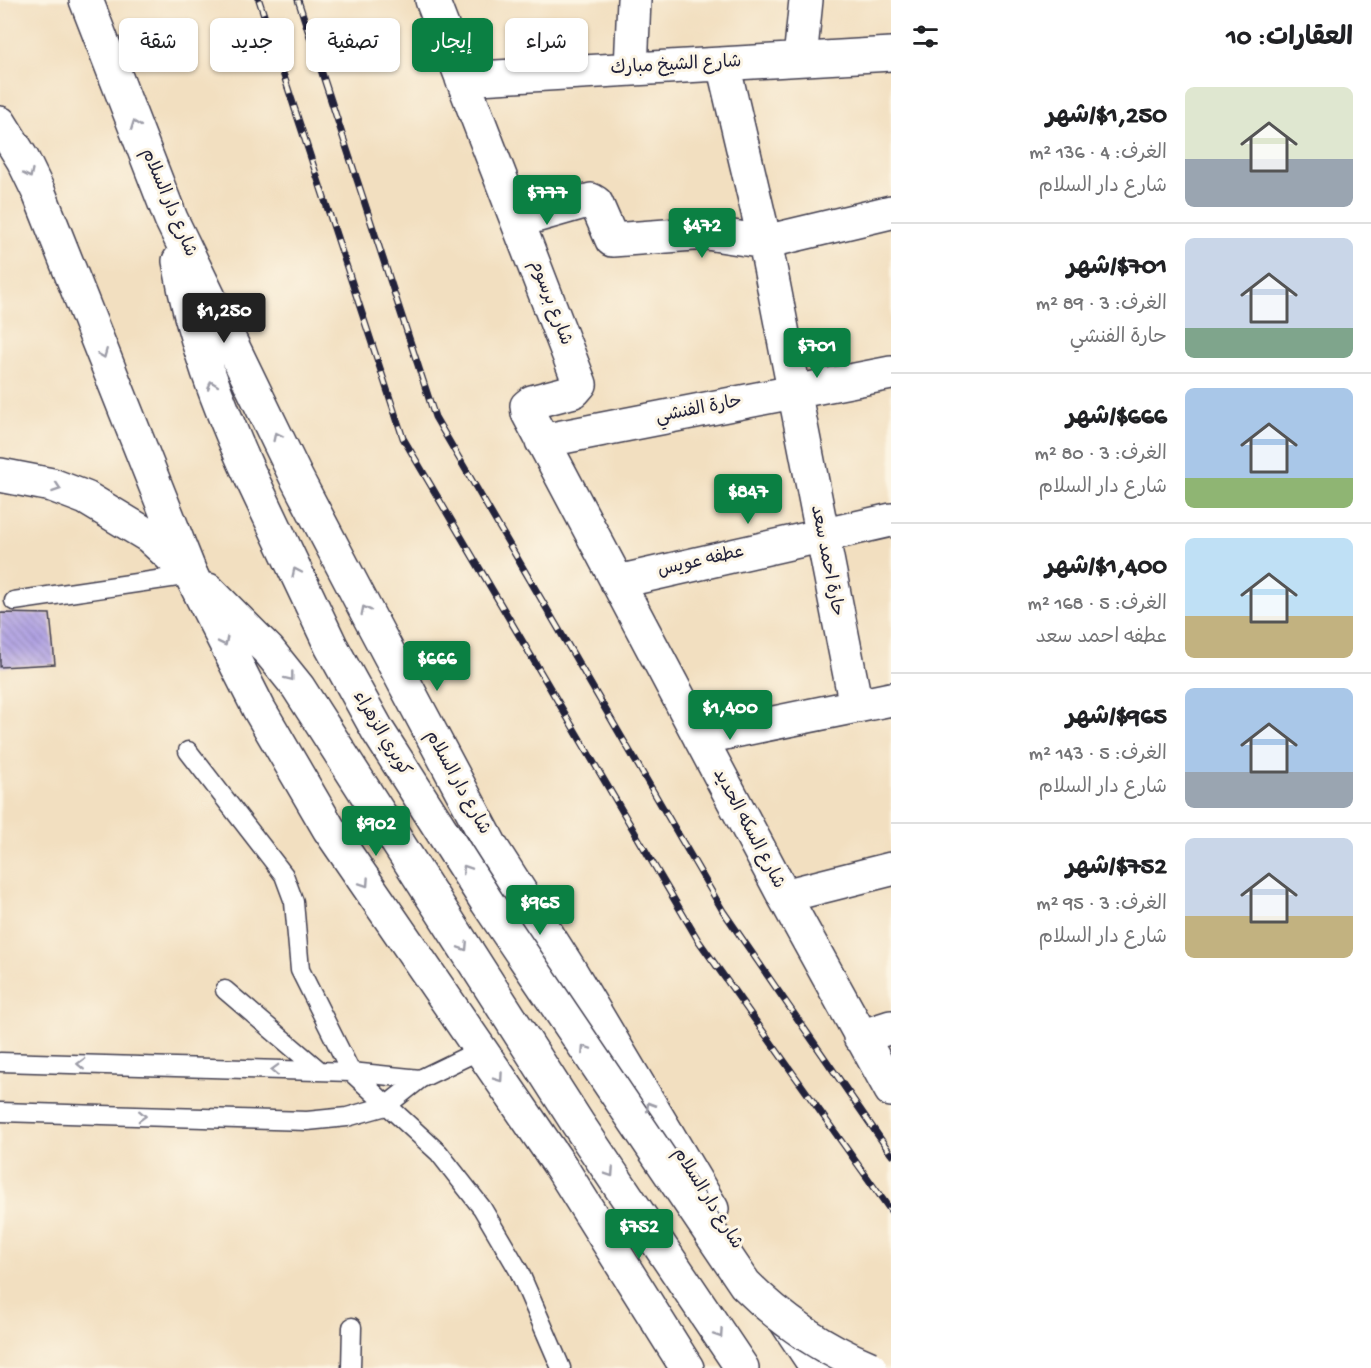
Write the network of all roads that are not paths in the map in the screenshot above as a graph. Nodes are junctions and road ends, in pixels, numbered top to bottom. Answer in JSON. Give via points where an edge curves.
{"nodes":[{"id":1,"x":86,"y":0,"type":"edge"},
{"id":2,"x":432,"y":0,"type":"edge"},
{"id":3,"x":634,"y":0,"type":"edge"},
{"id":4,"x":806,"y":0,"type":"edge"},
{"id":5,"x":891,"y":54,"type":"edge"},
{"id":6,"x":800,"y":59,"type":"junction"},
{"id":7,"x":723,"y":64,"type":"junction"},
{"id":8,"x":631,"y":69,"type":"junction"},
{"id":9,"x":462,"y":79,"type":"junction"},
{"id":10,"x":0,"y":123,"type":"edge"},
{"id":11,"x":891,"y":212,"type":"edge"},
{"id":12,"x":171,"y":219,"type":"junction"},
{"id":13,"x":518,"y":221,"type":"junction"},
{"id":14,"x":765,"y":242,"type":"junction"},
{"id":15,"x":891,"y":373,"type":"edge"},
{"id":16,"x":794,"y":392,"type":"junction"},
{"id":17,"x":527,"y":406,"type":"joint"},
{"id":18,"x":542,"y":441,"type":"junction"},
{"id":19,"x":0,"y":475,"type":"edge"},
{"id":20,"x":891,"y":520,"type":"edge"},
{"id":21,"x":820,"y":534,"type":"junction"},
{"id":22,"x":191,"y":574,"type":"junction"},
{"id":23,"x":617,"y":582,"type":"junction"},
{"id":24,"x":15,"y":602,"type":"dead end"},
{"id":25,"x":891,"y":699,"type":"edge"},
{"id":26,"x":856,"y":706,"type":"junction"},
{"id":27,"x":700,"y":738,"type":"junction"},
{"id":28,"x":188,"y":751,"type":"dead end"},
{"id":29,"x":891,"y":869,"type":"edge"},
{"id":30,"x":784,"y":896,"type":"junction"},
{"id":31,"x":225,"y":990,"type":"dead end"},
{"id":32,"x":891,"y":1027,"type":"edge"},
{"id":33,"x":860,"y":1037,"type":"junction"},
{"id":34,"x":480,"y":1050,"type":"junction"},
{"id":35,"x":0,"y":1062,"type":"edge"},
{"id":36,"x":320,"y":1071,"type":"junction"},
{"id":37,"x":351,"y":1072,"type":"junction"},
{"id":38,"x":420,"y":1079,"type":"junction"},
{"id":39,"x":891,"y":1090,"type":"edge"},
{"id":40,"x":386,"y":1106,"type":"junction"},
{"id":41,"x":0,"y":1112,"type":"edge"},
{"id":42,"x":352,"y":1327,"type":"dead end"},
{"id":43,"x":351,"y":1368,"type":"edge"},
{"id":44,"x":561,"y":1368,"type":"edge"},
{"id":45,"x":687,"y":1368,"type":"edge"},
{"id":46,"x":742,"y":1368,"type":"edge"},
{"id":47,"x":817,"y":1368,"type":"edge"},
{"id":48,"x":870,"y":1368,"type":"edge"}],
"edges":[{"from":12,"to":1,"type":"main road","name":"شارع دار السلام","one_way":true},
{"from":2,"to":9,"type":"main road","name":"شارع برسوم"},
{"from":3,"to":8,"type":"main road"},
{"from":4,"to":6,"type":"main road"},
{"from":5,"to":6,"type":"main road","name":"شارع الشيخ مبارك"},
{"from":6,"to":7,"type":"main road","name":"شارع الشيخ مبارك"},
{"from":7,"to":8,"type":"main road","name":"شارع الشيخ مبارك"},
{"from":7,"to":14,"type":"main road","name":"حارة احمد سعد"},
{"from":8,"to":9,"type":"main road","name":"شارع الشيخ مبارك"},
{"from":9,"to":13,"type":"main road","name":"شارع برسوم"},
{"from":10,"to":22,"type":"main road","one_way":true,"via":[[39,193]]},
{"from":11,"to":14,"type":"main road"},
{"from":47,"to":12,"type":"main road","name":"شارع دار السلام","one_way":true,"via":[[708,1203],[492,848],[296,477]]},
{"from":48,"to":12,"type":"main road","name":"كوبري الزهراء","one_way":true,"bridge":true,"via":[[816,1342],[777,1316],[745,1284],[487,902],[378,731],[331,646],[222,416],[200,352]]},
{"from":13,"to":14,"type":"main road","via":[[591,200],[596,203],[612,240],[707,233]]},
{"from":13,"to":17,"type":"main road","name":"شارع برسوم","via":[[580,384],[574,391]]},
{"from":14,"to":16,"type":"main road","name":"حارة احمد سعد"},
{"from":15,"to":16,"type":"main road","name":"حارة الفنشي"},
{"from":16,"to":18,"type":"main road","name":"حارة الفنشي"},
{"from":16,"to":21,"type":"main road","name":"حارة احمد سعد"},
{"from":17,"to":18,"type":"main road","name":"شارع السكه الحديد"},
{"from":18,"to":23,"type":"main road","name":"شارع السكه الحديد"},
{"from":19,"to":22,"type":"main road","one_way":true,"via":[[86,498],[148,536]]},
{"from":20,"to":21,"type":"main road","name":"عطفه عويس"},
{"from":21,"to":23,"type":"main road","name":"عطفه عويس"},
{"from":21,"to":26,"type":"main road","name":"حارة احمد سعد"},
{"from":22,"to":24,"type":"lane"},
{"from":22,"to":34,"type":"main road","one_way":true,"via":[[258,708],[329,829]]},
{"from":22,"to":46,"type":"main road","one_way":true,"via":[[269,651],[298,687],[578,1124]]},
{"from":23,"to":27,"type":"main road","name":"شارع السكه الحديد"},
{"from":25,"to":26,"type":"main road"},
{"from":26,"to":27,"type":"main road"},
{"from":27,"to":30,"type":"main road","name":"شارع السكه الحديد"},
{"from":28,"to":37,"type":"lane","via":[[284,875],[294,902],[300,970]]},
{"from":29,"to":30,"type":"main road"},
{"from":30,"to":33,"type":"main road","name":"شارع السكه الحديد"},
{"from":31,"to":36,"type":"lane"},
{"from":32,"to":33,"type":"main road"},
{"from":33,"to":39,"type":"main road","name":"شارع السكه الحديد"},
{"from":34,"to":38,"type":"lane"},
{"from":34,"to":45,"type":"main road","one_way":true,"via":[[561,1167]]},
{"from":36,"to":35,"type":"lane","one_way":true},
{"from":36,"to":37,"type":"lane"},
{"from":37,"to":38,"type":"lane"},
{"from":37,"to":40,"type":"lane"},
{"from":38,"to":40,"type":"lane"},
{"from":41,"to":40,"type":"lane","one_way":true,"via":[[307,1121],[347,1117]]},
{"from":40,"to":44,"type":"lane","via":[[439,1153],[482,1208],[519,1271]]},
{"from":42,"to":43,"type":"lane"}]}
